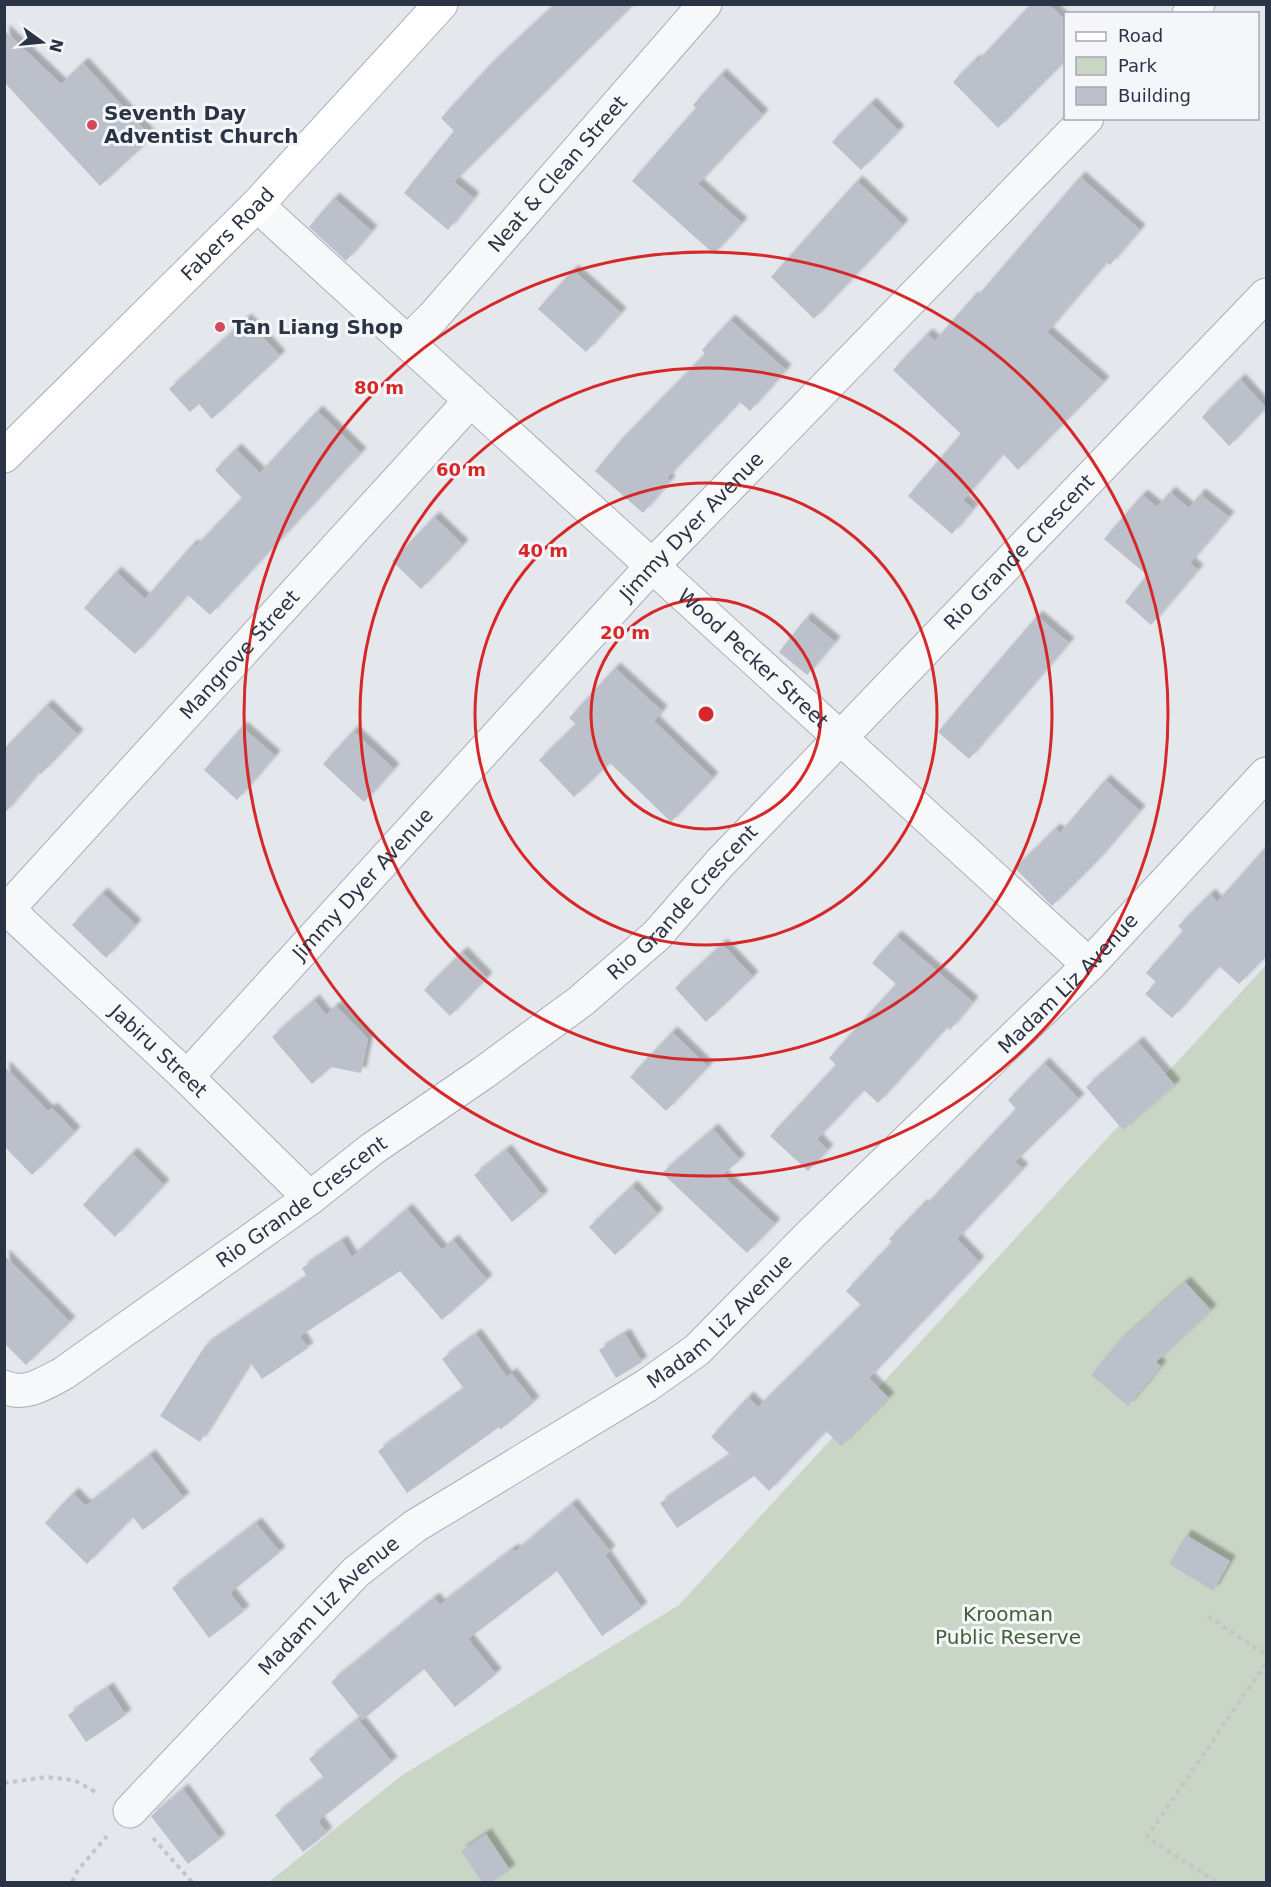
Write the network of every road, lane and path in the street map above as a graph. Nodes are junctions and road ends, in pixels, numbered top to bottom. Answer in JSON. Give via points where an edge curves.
{"nodes":[{"id":1,"x":441,"y":4,"type":"edge"},
{"id":2,"x":705,"y":4,"type":"edge"},
{"id":3,"x":1085,"y":120,"type":"edge"},
{"id":4,"x":257,"y":205,"type":"junction"},
{"id":5,"x":1266,"y":295,"type":"edge"},
{"id":6,"x":408,"y":342,"type":"junction"},
{"id":7,"x":471,"y":400,"type":"junction"},
{"id":8,"x":4,"y":456,"type":"edge"},
{"id":9,"x":652,"y":566,"type":"junction"},
{"id":10,"x":841,"y":738,"type":"junction"},
{"id":11,"x":1266,"y":774,"type":"edge"},
{"id":12,"x":6,"y":907,"type":"edge"},
{"id":13,"x":1089,"y":964,"type":"junction"},
{"id":14,"x":187,"y":1077,"type":"junction"},
{"id":15,"x":310,"y":1198,"type":"junction"},
{"id":16,"x":4,"y":1387,"type":"edge"},
{"id":17,"x":1208,"y":1616,"type":"dead end"},
{"id":18,"x":1266,"y":1655,"type":"edge"},
{"id":19,"x":1266,"y":1662,"type":"edge"},
{"id":20,"x":4,"y":1783,"type":"edge"},
{"id":21,"x":130,"y":1811,"type":"junction"},
{"id":22,"x":72,"y":1882,"type":"edge"},
{"id":23,"x":192,"y":1882,"type":"edge"},
{"id":24,"x":1216,"y":1882,"type":"edge"}],
"edges":[{"from":1,"to":4,"type":"main road","name":"Fabers Road"},
{"from":2,"to":6,"type":"street","name":"Neat & Clean Street","via":[[441,309]]},
{"from":3,"to":9,"type":"street","name":"Jimmy Dyer Avenue"},
{"from":4,"to":6,"type":"street","name":"Wood Pecker Street"},
{"from":4,"to":8,"type":"main road","name":"Fabers Road"},
{"from":5,"to":10,"type":"street","name":"Rio Grande Crescent"},
{"from":6,"to":7,"type":"street","name":"Wood Pecker Street"},
{"from":7,"to":9,"type":"street","name":"Wood Pecker Street"},
{"from":7,"to":12,"type":"street","name":"Mangrove Street"},
{"from":9,"to":10,"type":"street","name":"Wood Pecker Street"},
{"from":9,"to":14,"type":"street","name":"Jimmy Dyer Avenue"},
{"from":10,"to":13,"type":"street","name":"Wood Pecker Street"},
{"from":10,"to":15,"type":"street","name":"Rio Grande Crescent","via":[[719,864],[657,935],[581,1001],[372,1149]]},
{"from":11,"to":13,"type":"street","name":"Madam Liz Avenue"},
{"from":12,"to":14,"type":"street","name":"Jabiru Street"},
{"from":13,"to":21,"type":"street","name":"Madam Liz Avenue","via":[[697,1350],[646,1386],[415,1526],[356,1572]]},
{"from":14,"to":15,"type":"street","name":"Jabiru Street"},
{"from":15,"to":16,"type":"street","name":"Rio Grande Crescent","via":[[64,1373],[35,1388],[15,1392]]},
{"from":17,"to":18,"type":"path"},
{"from":19,"to":24,"type":"path","via":[[1147,1837]]},
{"from":20,"to":21,"type":"path","via":[[46,1777],[74,1780]]},
{"from":21,"to":22,"type":"path"},
{"from":21,"to":23,"type":"path"}]}
